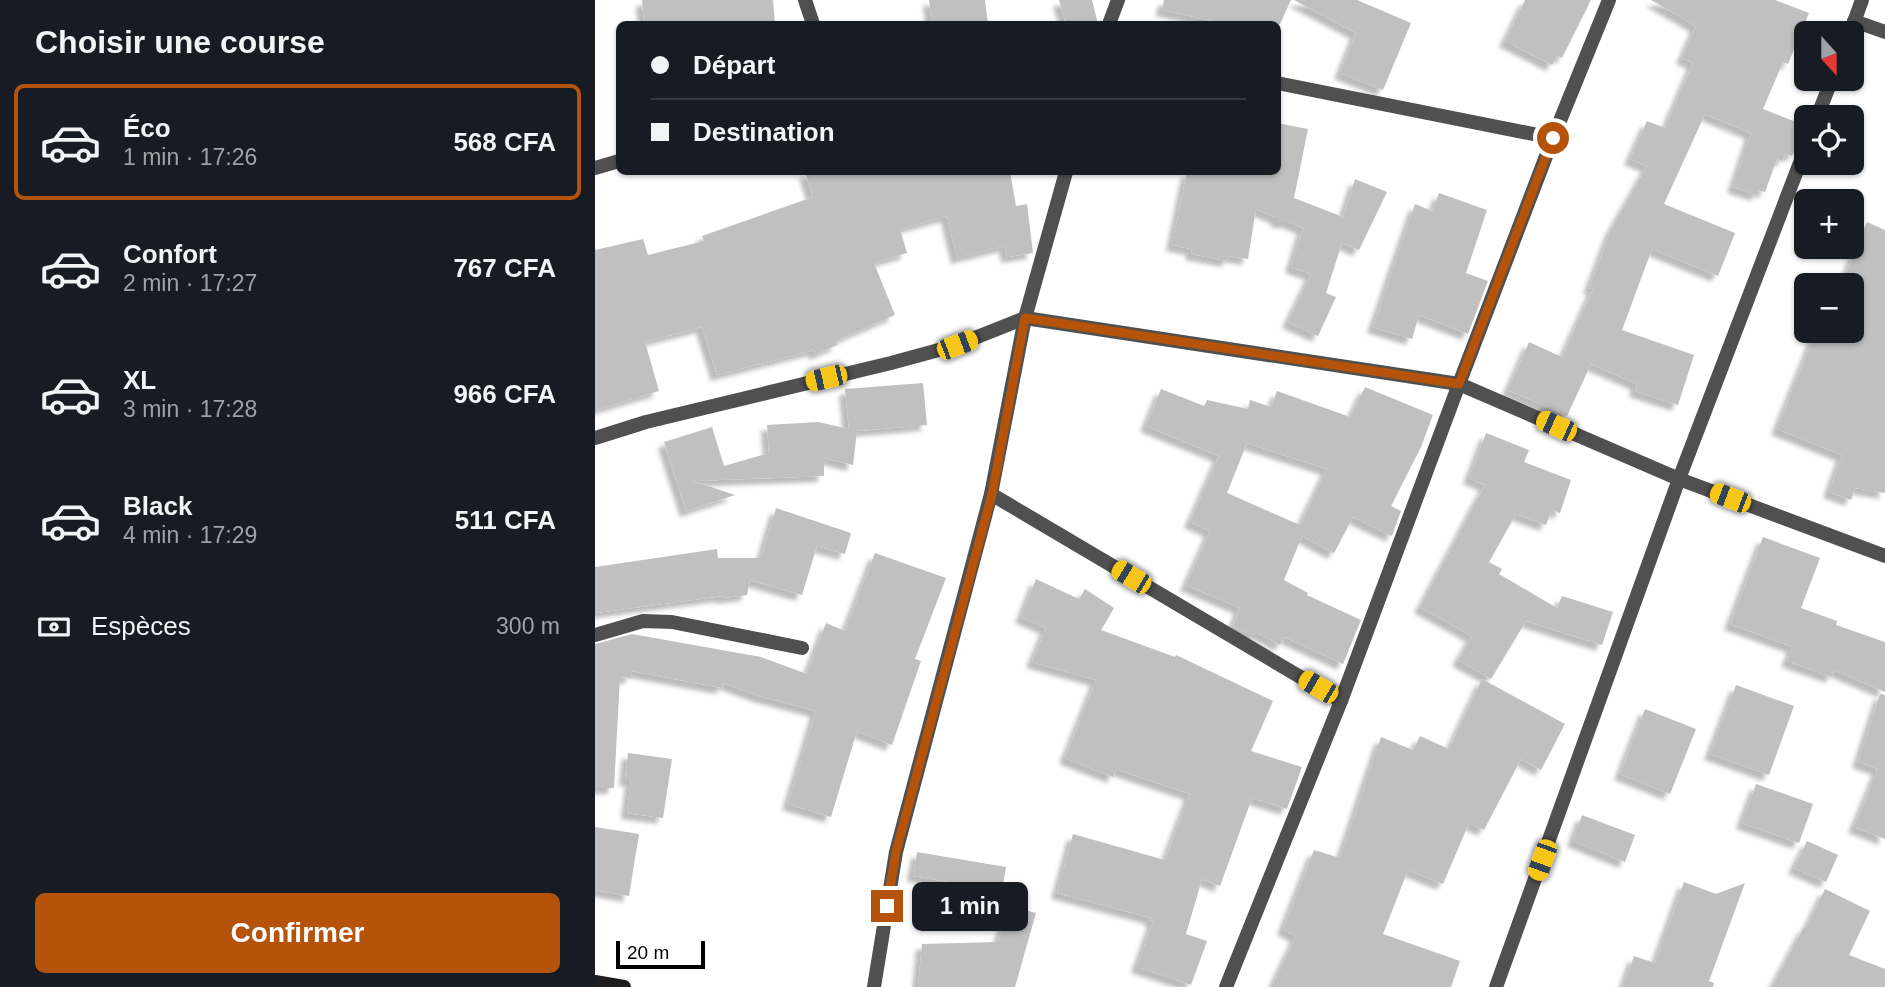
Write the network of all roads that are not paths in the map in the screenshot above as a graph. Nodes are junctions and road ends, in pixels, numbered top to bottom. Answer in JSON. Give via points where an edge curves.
{"nodes":[{"id":1,"x":805,"y":0,"type":"edge"},
{"id":2,"x":1118,"y":0,"type":"edge"},
{"id":3,"x":1609,"y":0,"type":"edge"},
{"id":4,"x":1862,"y":0,"type":"edge"},
{"id":5,"x":812,"y":21,"type":"edge"},
{"id":6,"x":1110,"y":21,"type":"edge"},
{"id":7,"x":1854,"y":21,"type":"edge"},
{"id":8,"x":1864,"y":29,"type":"edge"},
{"id":9,"x":1885,"y":32,"type":"edge"},
{"id":10,"x":1281,"y":84,"type":"edge"},
{"id":11,"x":1553,"y":138,"type":"junction"},
{"id":12,"x":616,"y":162,"type":"edge"},
{"id":13,"x":595,"y":168,"type":"edge"},
{"id":14,"x":1065,"y":175,"type":"edge"},
{"id":15,"x":1795,"y":175,"type":"edge"},
{"id":16,"x":1025,"y":318,"type":"junction"},
{"id":17,"x":1459,"y":384,"type":"junction"},
{"id":18,"x":595,"y":438,"type":"edge"},
{"id":19,"x":1679,"y":479,"type":"junction"},
{"id":20,"x":992,"y":494,"type":"junction"},
{"id":21,"x":1885,"y":556,"type":"edge"},
{"id":22,"x":595,"y":635,"type":"edge"},
{"id":23,"x":802,"y":648,"type":"dead end"},
{"id":24,"x":1341,"y":701,"type":"junction"},
{"id":25,"x":595,"y":982,"type":"edge"},
{"id":26,"x":624,"y":987,"type":"edge"},
{"id":27,"x":874,"y":987,"type":"edge"},
{"id":28,"x":1226,"y":987,"type":"edge"},
{"id":29,"x":1496,"y":987,"type":"edge"}],
"edges":[{"from":1,"to":5,"type":"street"},
{"from":2,"to":6,"type":"street"},
{"from":3,"to":11,"type":"street"},
{"from":4,"to":7,"type":"street"},
{"from":8,"to":9,"type":"street"},
{"from":10,"to":11,"type":"street"},
{"from":11,"to":17,"type":"street"},
{"from":12,"to":13,"type":"street"},
{"from":14,"to":16,"type":"street"},
{"from":15,"to":19,"type":"street"},
{"from":16,"to":17,"type":"street"},
{"from":16,"to":18,"type":"street","via":[[957,345]]},
{"from":16,"to":20,"type":"street"},
{"from":17,"to":19,"type":"street"},
{"from":17,"to":24,"type":"street"},
{"from":19,"to":21,"type":"street"},
{"from":19,"to":29,"type":"street"},
{"from":20,"to":24,"type":"street"},
{"from":20,"to":27,"type":"street","via":[[896,852]]},
{"from":22,"to":23,"type":"street","via":[[643,621],[672,622]]},
{"from":24,"to":28,"type":"street"},
{"from":25,"to":26,"type":"street"}]}
